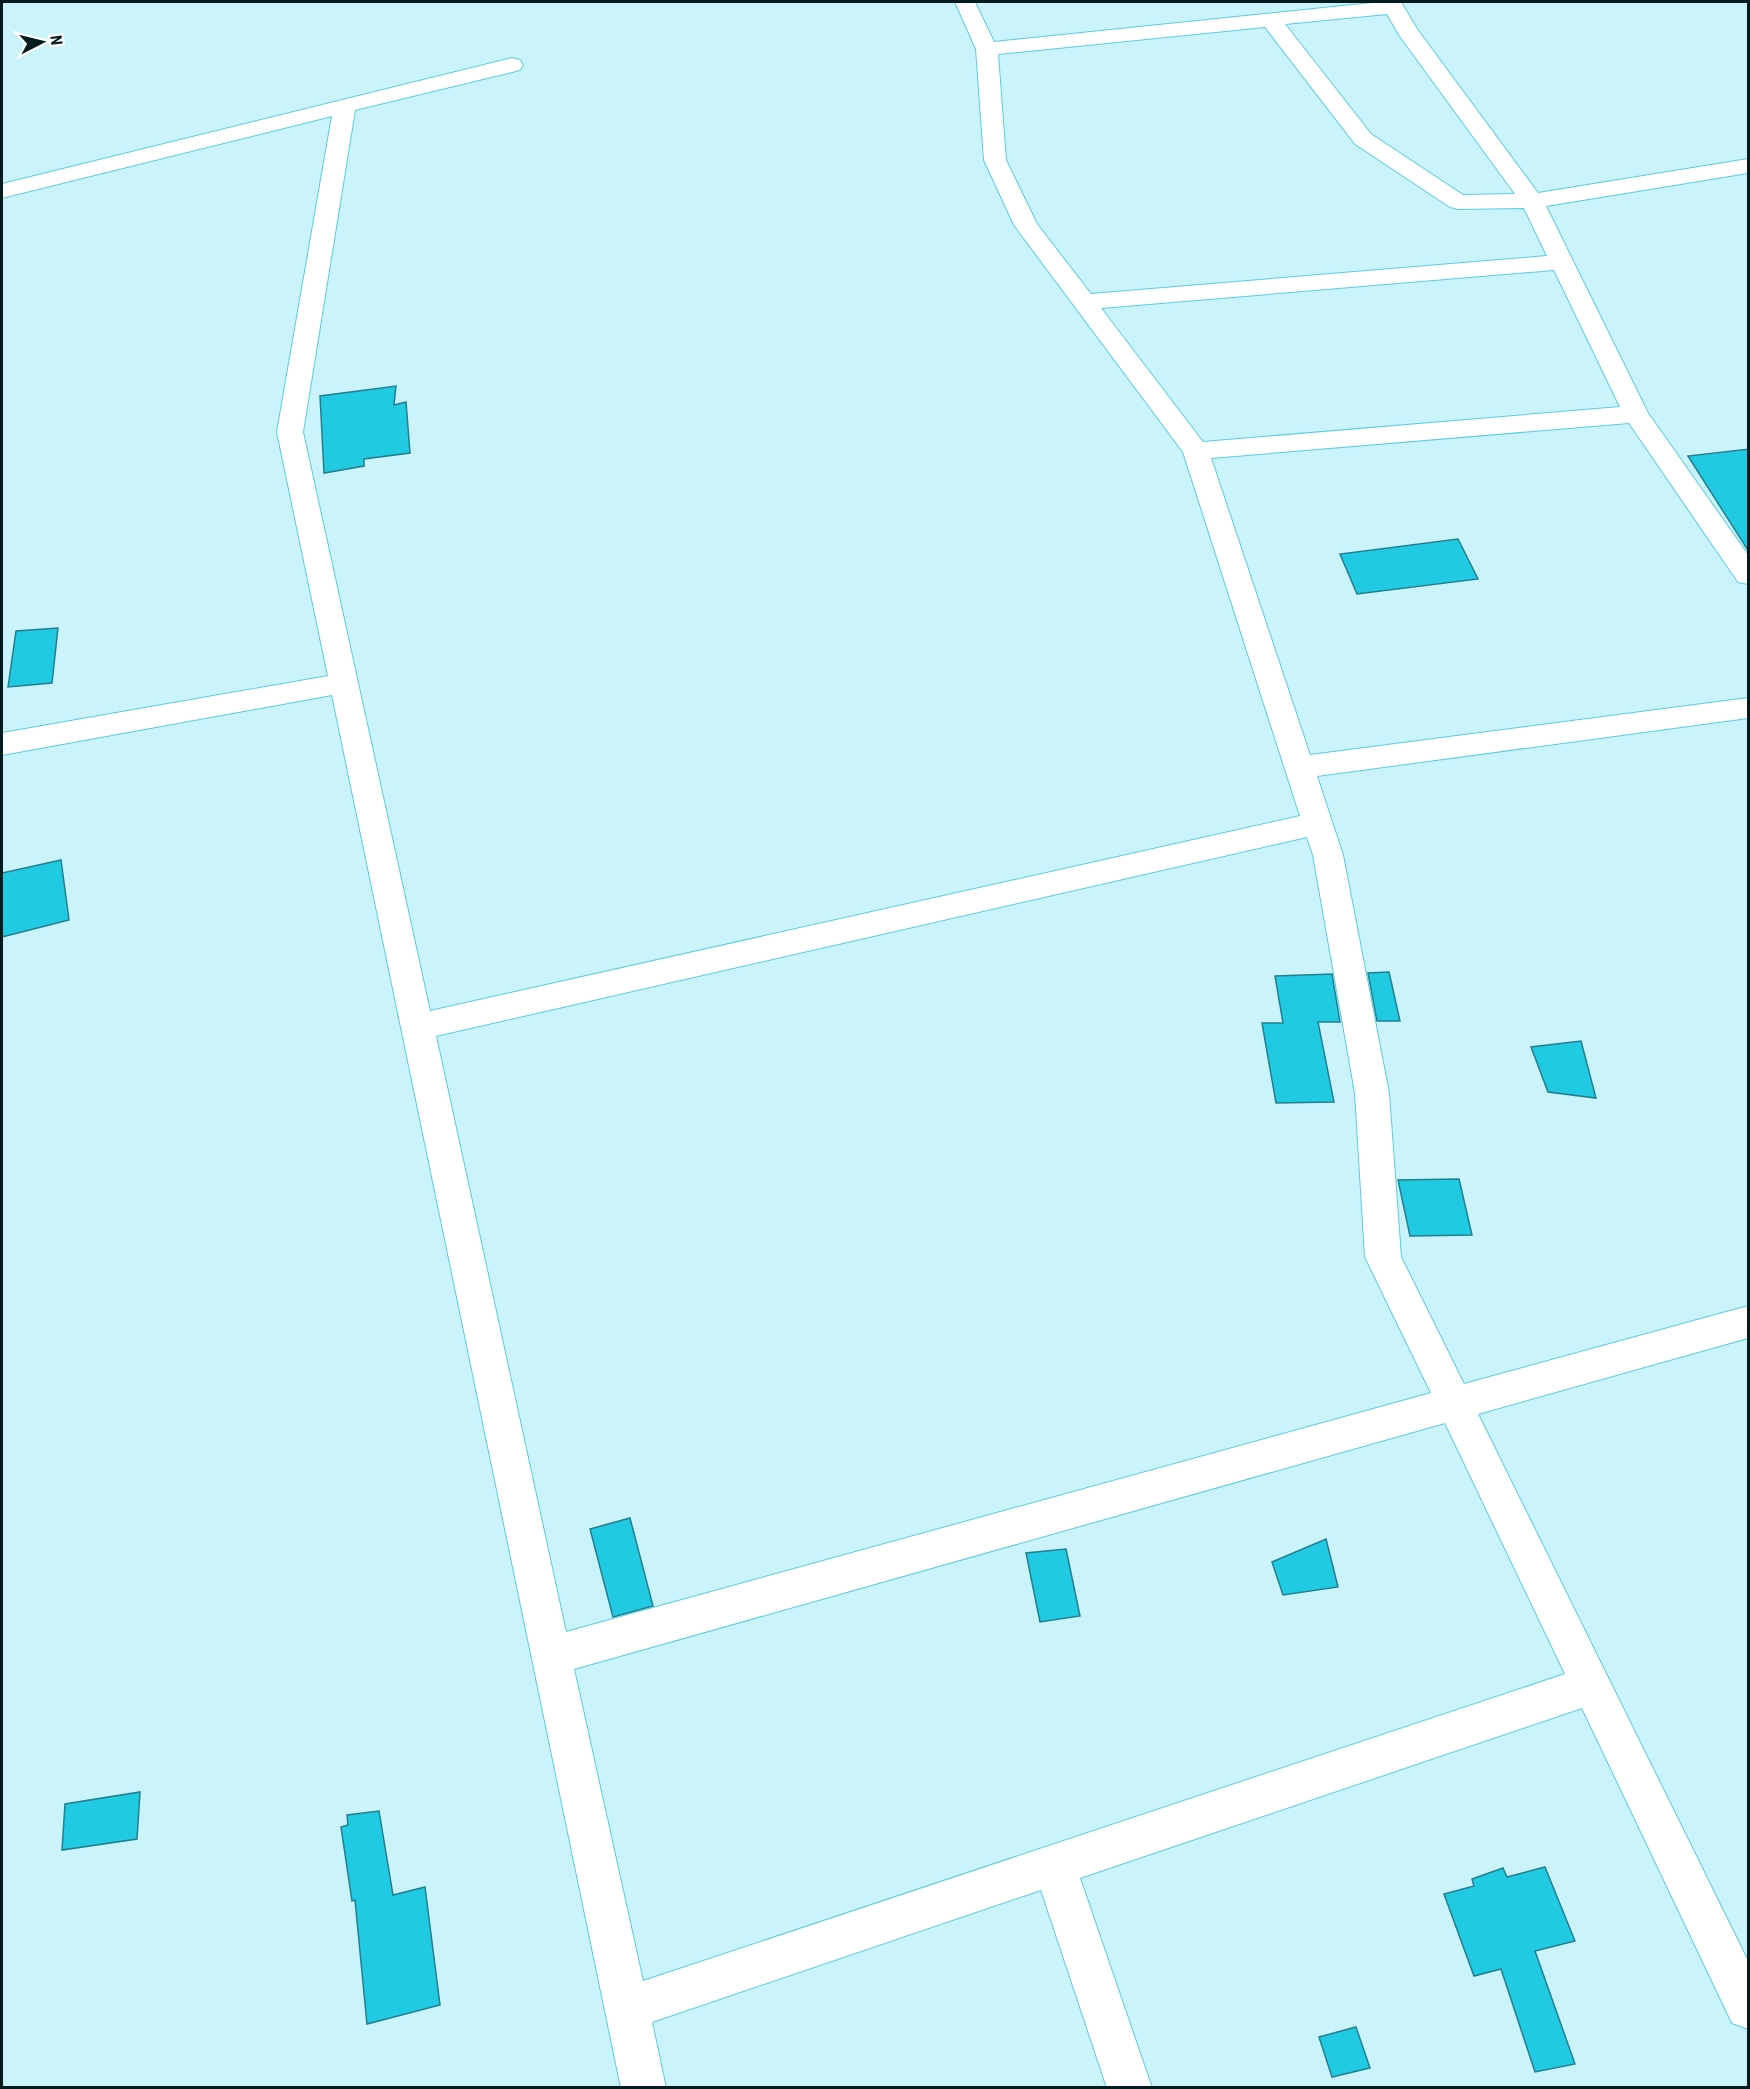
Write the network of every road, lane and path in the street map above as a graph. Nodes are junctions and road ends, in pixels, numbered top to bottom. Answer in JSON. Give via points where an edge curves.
{"nodes":[{"id":1,"x":965,"y":2,"type":"edge"},
{"id":2,"x":1392,"y":4,"type":"edge"},
{"id":3,"x":1269,"y":19,"type":"junction"},
{"id":4,"x":987,"y":48,"type":"junction"},
{"id":5,"x":512,"y":65,"type":"dead end"},
{"id":6,"x":345,"y":106,"type":"junction"},
{"id":7,"x":1749,"y":166,"type":"edge"},
{"id":8,"x":2,"y":190,"type":"edge"},
{"id":9,"x":1532,"y":201,"type":"junction"},
{"id":10,"x":1562,"y":262,"type":"junction"},
{"id":11,"x":1084,"y":302,"type":"junction"},
{"id":12,"x":1636,"y":414,"type":"junction"},
{"id":13,"x":1196,"y":451,"type":"junction"},
{"id":14,"x":1749,"y":575,"type":"edge"},
{"id":15,"x":344,"y":683,"type":"junction"},
{"id":16,"x":1749,"y":708,"type":"edge"},
{"id":17,"x":2,"y":744,"type":"edge"},
{"id":18,"x":1299,"y":767,"type":"junction"},
{"id":19,"x":1318,"y":823,"type":"junction"},
{"id":20,"x":418,"y":1027,"type":"junction"},
{"id":21,"x":1749,"y":1322,"type":"edge"},
{"id":22,"x":1455,"y":1404,"type":"junction"},
{"id":23,"x":553,"y":1655,"type":"junction"},
{"id":24,"x":1592,"y":1685,"type":"junction"},
{"id":25,"x":1054,"y":1865,"type":"junction"},
{"id":26,"x":1749,"y":2007,"type":"edge"},
{"id":27,"x":627,"y":2008,"type":"junction"},
{"id":28,"x":644,"y":2088,"type":"edge"},
{"id":29,"x":1130,"y":2088,"type":"edge"}],
"edges":[{"from":1,"to":4,"type":"street"},
{"from":2,"to":3,"type":"street"},
{"from":2,"to":9,"type":"street"},
{"from":3,"to":4,"type":"street"},
{"from":3,"to":9,"type":"street","via":[[1363,139],[1458,202]]},
{"from":4,"to":11,"type":"street","via":[[995,160],[1026,225]]},
{"from":5,"to":6,"type":"street"},
{"from":6,"to":8,"type":"street"},
{"from":6,"to":15,"type":"street","via":[[290,432]]},
{"from":7,"to":9,"type":"street"},
{"from":9,"to":10,"type":"street"},
{"from":10,"to":11,"type":"street"},
{"from":10,"to":12,"type":"street"},
{"from":11,"to":13,"type":"street"},
{"from":12,"to":13,"type":"street"},
{"from":12,"to":14,"type":"street"},
{"from":13,"to":18,"type":"street"},
{"from":15,"to":17,"type":"street"},
{"from":15,"to":20,"type":"street"},
{"from":16,"to":18,"type":"street"},
{"from":18,"to":19,"type":"street"},
{"from":19,"to":20,"type":"street"},
{"from":19,"to":22,"type":"street","via":[[1328,855],[1372,1093],[1383,1257]]},
{"from":20,"to":23,"type":"street"},
{"from":21,"to":22,"type":"street"},
{"from":22,"to":23,"type":"street"},
{"from":22,"to":24,"type":"street"},
{"from":23,"to":27,"type":"street"},
{"from":24,"to":25,"type":"street"},
{"from":24,"to":26,"type":"street"},
{"from":25,"to":27,"type":"street"},
{"from":25,"to":29,"type":"street"},
{"from":27,"to":28,"type":"street"}]}
